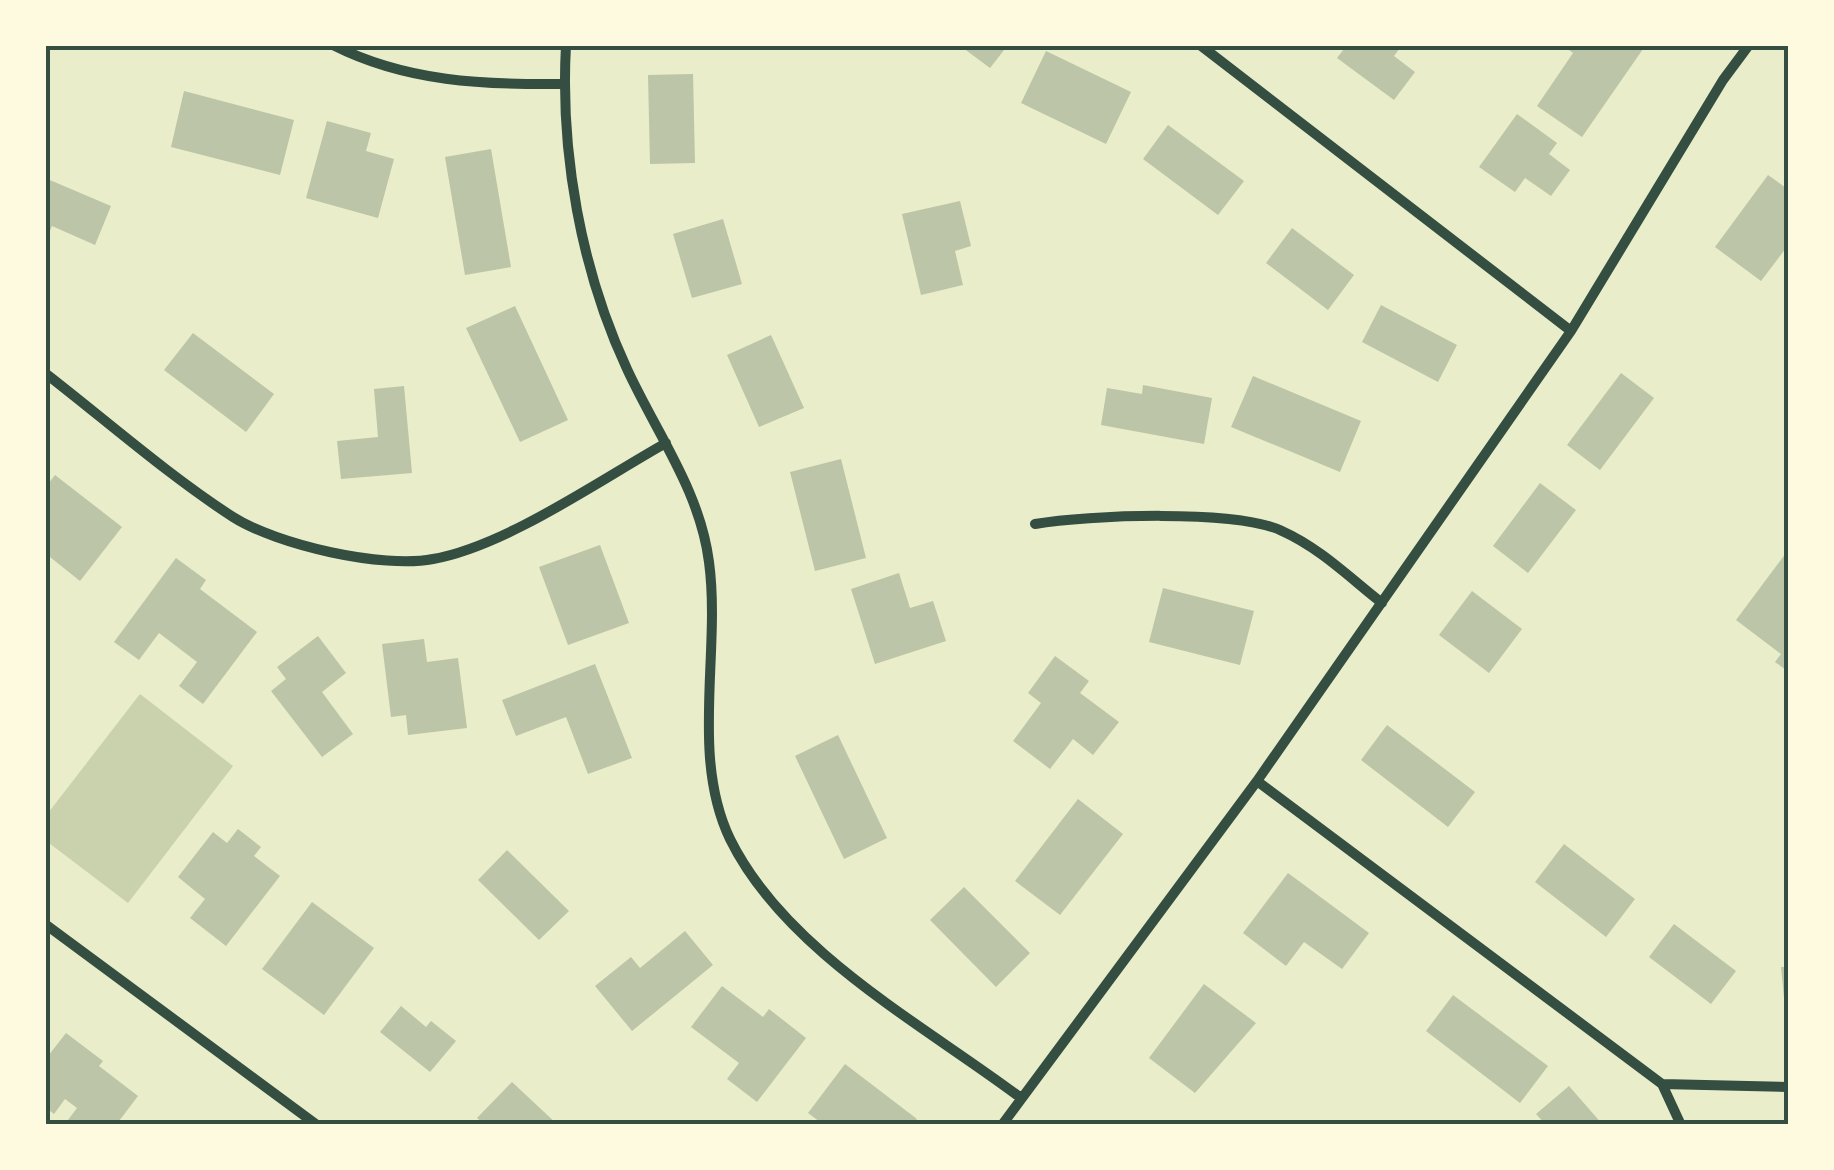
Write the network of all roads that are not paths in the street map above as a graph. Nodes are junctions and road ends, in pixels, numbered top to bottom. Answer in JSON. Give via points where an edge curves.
{"nodes":[{"id":1,"x":333,"y":45,"type":"edge"},
{"id":2,"x":566,"y":45,"type":"edge"},
{"id":3,"x":1200,"y":45,"type":"edge"},
{"id":4,"x":1226,"y":45,"type":"edge"},
{"id":5,"x":1750,"y":45,"type":"edge"},
{"id":6,"x":1216,"y":57,"type":"junction"},
{"id":7,"x":564,"y":84,"type":"junction"},
{"id":8,"x":1572,"y":331,"type":"junction"},
{"id":9,"x":45,"y":373,"type":"edge"},
{"id":10,"x":666,"y":443,"type":"junction"},
{"id":11,"x":1035,"y":524,"type":"dead end"},
{"id":12,"x":1382,"y":604,"type":"junction"},
{"id":13,"x":1257,"y":781,"type":"junction"},
{"id":14,"x":47,"y":929,"type":"edge"},
{"id":15,"x":1662,"y":1084,"type":"junction"},
{"id":16,"x":1789,"y":1087,"type":"edge"},
{"id":17,"x":1021,"y":1098,"type":"junction"},
{"id":18,"x":318,"y":1125,"type":"edge"},
{"id":19,"x":1002,"y":1125,"type":"edge"},
{"id":20,"x":1681,"y":1125,"type":"edge"}],
"edges":[{"from":1,"to":7,"type":"street","via":[[426,77]]},
{"from":2,"to":7,"type":"street"},
{"from":3,"to":6,"type":"street"},
{"from":4,"to":6,"type":"street"},
{"from":5,"to":8,"type":"street"},
{"from":6,"to":8,"type":"street"},
{"from":7,"to":10,"type":"street","via":[[572,178],[593,281],[626,368]]},
{"from":8,"to":12,"type":"street"},
{"from":9,"to":10,"type":"street","via":[[235,519],[327,550],[382,560],[432,560],[492,539]]},
{"from":10,"to":17,"type":"street","via":[[699,508],[709,558],[710,768],[729,838],[764,892],[816,948]]},
{"from":11,"to":12,"type":"street","via":[[1141,516],[1277,528],[1312,546]]},
{"from":12,"to":13,"type":"street"},
{"from":13,"to":15,"type":"street"},
{"from":13,"to":17,"type":"street"},
{"from":14,"to":18,"type":"street"},
{"from":15,"to":16,"type":"street"},
{"from":15,"to":20,"type":"street"},
{"from":17,"to":19,"type":"street"}]}
